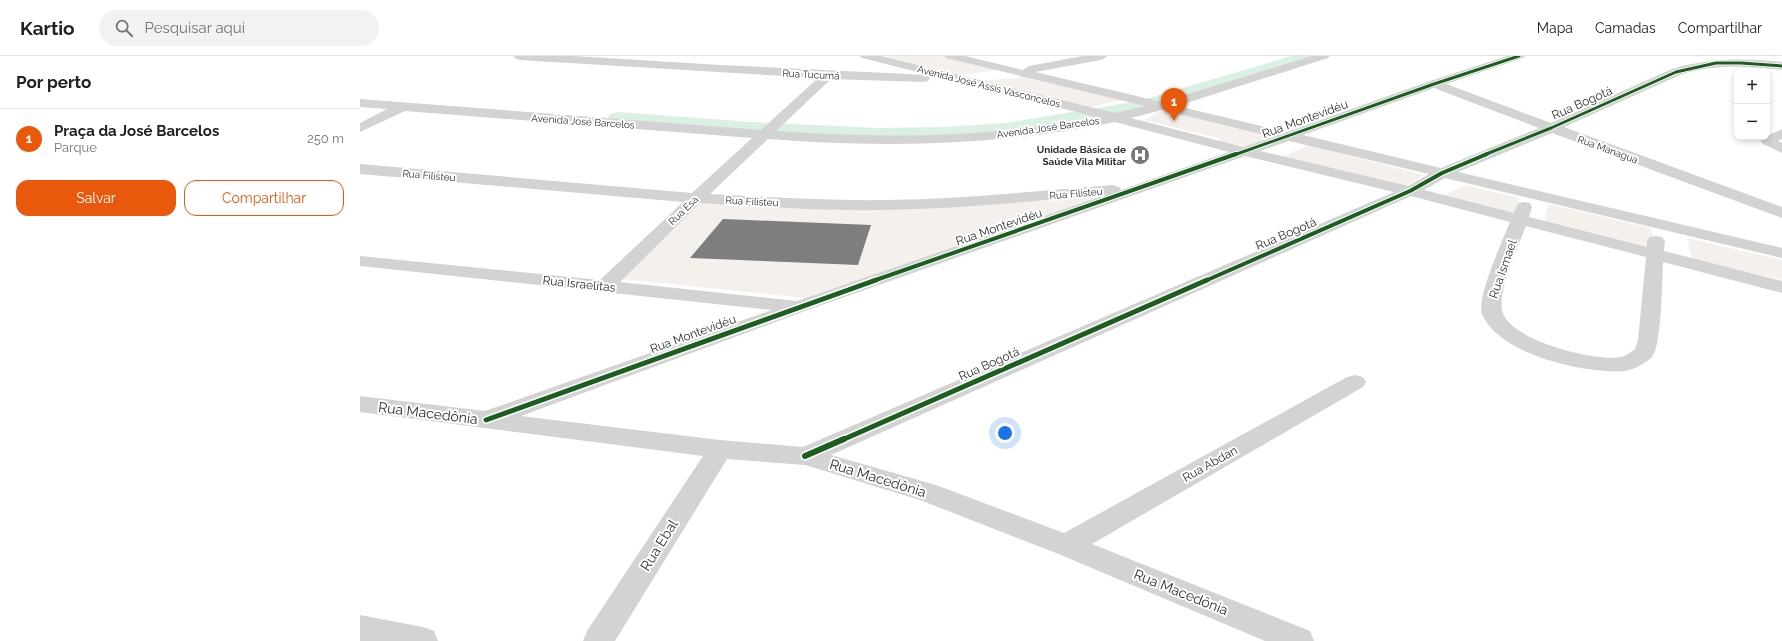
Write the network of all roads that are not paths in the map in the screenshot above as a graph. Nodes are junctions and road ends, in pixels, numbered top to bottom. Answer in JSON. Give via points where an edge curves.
{"nodes":[{"id":1,"x":519,"y":56,"type":"edge"},
{"id":2,"x":866,"y":56,"type":"edge"},
{"id":3,"x":950,"y":56,"type":"edge"},
{"id":4,"x":1101,"y":56,"type":"edge"},
{"id":5,"x":1290,"y":56,"type":"edge"},
{"id":6,"x":1324,"y":56,"type":"edge"},
{"id":7,"x":1519,"y":56,"type":"edge"},
{"id":8,"x":1769,"y":56,"type":"edge"},
{"id":9,"x":645,"y":57,"type":"edge"},
{"id":10,"x":1782,"y":59,"type":"edge"},
{"id":11,"x":630,"y":63,"type":"junction"},
{"id":12,"x":1782,"y":66,"type":"edge"},
{"id":13,"x":692,"y":67,"type":"junction"},
{"id":14,"x":1017,"y":71,"type":"junction"},
{"id":15,"x":828,"y":75,"type":"junction"},
{"id":16,"x":956,"y":78,"type":"junction"},
{"id":17,"x":1434,"y":84,"type":"junction"},
{"id":18,"x":360,"y":93,"type":"edge"},
{"id":19,"x":412,"y":102,"type":"junction"},
{"id":20,"x":360,"y":103,"type":"edge"},
{"id":21,"x":1150,"y":103,"type":"junction"},
{"id":22,"x":1101,"y":114,"type":"junction"},
{"id":23,"x":1051,"y":115,"type":"dead end"},
{"id":24,"x":805,"y":124,"type":"dead end"},
{"id":25,"x":360,"y":128,"type":"edge"},
{"id":26,"x":1551,"y":128,"type":"junction"},
{"id":27,"x":769,"y":129,"type":"junction"},
{"id":28,"x":1782,"y":133,"type":"edge"},
{"id":29,"x":1288,"y":136,"type":"junction"},
{"id":30,"x":1782,"y":150,"type":"edge"},
{"id":31,"x":1245,"y":152,"type":"junction"},
{"id":32,"x":360,"y":169,"type":"edge"},
{"id":33,"x":1442,"y":173,"type":"junction"},
{"id":34,"x":1145,"y":187,"type":"junction"},
{"id":35,"x":1410,"y":191,"type":"junction"},
{"id":36,"x":1528,"y":194,"type":"junction"},
{"id":37,"x":696,"y":198,"type":"junction"},
{"id":38,"x":1782,"y":213,"type":"edge"},
{"id":39,"x":1520,"y":220,"type":"junction"},
{"id":40,"x":1658,"y":225,"type":"junction"},
{"id":41,"x":1782,"y":253,"type":"edge"},
{"id":42,"x":1655,"y":255,"type":"junction"},
{"id":43,"x":360,"y":261,"type":"edge"},
{"id":44,"x":604,"y":287,"type":"junction"},
{"id":45,"x":1782,"y":287,"type":"edge"},
{"id":46,"x":798,"y":307,"type":"junction"},
{"id":47,"x":1355,"y":382,"type":"dead end"},
{"id":48,"x":360,"y":404,"type":"edge"},
{"id":49,"x":486,"y":420,"type":"junction"},
{"id":50,"x":720,"y":449,"type":"junction"},
{"id":51,"x":805,"y":456,"type":"junction"},
{"id":52,"x":1066,"y":545,"type":"junction"},
{"id":53,"x":360,"y":629,"type":"edge"},
{"id":54,"x":409,"y":640,"type":"edge"},
{"id":55,"x":598,"y":641,"type":"edge"},
{"id":56,"x":1299,"y":641,"type":"edge"}],
"edges":[{"from":1,"to":11,"type":"street","name":"Rua Tucumá"},
{"from":2,"to":16,"type":"street","name":"Avenida José Assis Vasconcelos"},
{"from":3,"to":14,"type":"street","name":"Avenida José Assis Vasconcelos"},
{"from":4,"to":14,"type":"street","name":"Rua Tucumá"},
{"from":5,"to":21,"type":"street","name":"Avenida José Barcelos"},
{"from":6,"to":21,"type":"street","name":"Avenida José Barcelos"},
{"from":7,"to":17,"type":"street","name":"Rua Montevidéu"},
{"from":8,"to":10,"type":"street"},
{"from":9,"to":11,"type":"street"},
{"from":9,"to":13,"type":"street"},
{"from":11,"to":13,"type":"street","name":"Rua Tucumá"},
{"from":12,"to":26,"type":"street","name":"Rua Bogotá","via":[[1749,62],[1696,65]]},
{"from":13,"to":15,"type":"street","name":"Rua Tucumá"},
{"from":14,"to":16,"type":"street","name":"Rua Tucumá"},
{"from":14,"to":21,"type":"street","name":"Avenida José Assis Vasconcelos"},
{"from":15,"to":16,"type":"street","name":"Rua Tucumá"},
{"from":15,"to":27,"type":"street","name":"Rua Esa"},
{"from":16,"to":22,"type":"street","name":"Avenida José Assis Vasconcelos"},
{"from":17,"to":26,"type":"street","name":"Rua Managua"},
{"from":17,"to":29,"type":"street","name":"Rua Montevidéu"},
{"from":18,"to":19,"type":"street","name":"Avenida José Barcelos"},
{"from":19,"to":20,"type":"street","name":"Avenida José Barcelos"},
{"from":19,"to":25,"type":"street"},
{"from":19,"to":27,"type":"street","name":"Avenida José Barcelos"},
{"from":19,"to":27,"type":"street","name":"Avenida José Barcelos"},
{"from":21,"to":22,"type":"street","name":"Avenida José Barcelos"},
{"from":21,"to":22,"type":"street","name":"Avenida José Barcelos"},
{"from":21,"to":29,"type":"street","name":"Avenida José Assis Vasconcelos"},
{"from":22,"to":23,"type":"street","name":"Avenida José Barcelos"},
{"from":22,"to":27,"type":"street","name":"Avenida José Barcelos","via":[[1036,131],[947,138],[866,140]]},
{"from":22,"to":31,"type":"street","name":"Avenida José Assis Vasconcelos"},
{"from":24,"to":27,"type":"street","name":"Avenida José Barcelos"},
{"from":26,"to":33,"type":"street","name":"Rua Bogotá"},
{"from":26,"to":38,"type":"street","name":"Rua Managua"},
{"from":27,"to":37,"type":"street","name":"Rua Esa"},
{"from":28,"to":30,"type":"street","via":[[1768,141]]},
{"from":29,"to":31,"type":"street","name":"Rua Montevidéu"},
{"from":29,"to":33,"type":"street","name":"Avenida José Assis Vasconcelos"},
{"from":31,"to":34,"type":"street","name":"Rua Montevidéu"},
{"from":31,"to":35,"type":"street","name":"Avenida José Assis Vasconcelos"},
{"from":32,"to":37,"type":"street","name":"Rua Filisteu"},
{"from":33,"to":35,"type":"street","name":"Rua Bogotá"},
{"from":33,"to":36,"type":"street","name":"Avenida José Assis Vasconcelos"},
{"from":34,"to":37,"type":"street","name":"Rua Filisteu","via":[[962,202],[886,205],[820,205]]},
{"from":34,"to":46,"type":"street","name":"Rua Montevidéu"},
{"from":35,"to":39,"type":"street","name":"Avenida José Assis Vasconcelos"},
{"from":35,"to":51,"type":"street","name":"Rua Bogotá"},
{"from":36,"to":39,"type":"street"},
{"from":36,"to":40,"type":"street","name":"Avenida José Assis Vasconcelos"},
{"from":37,"to":44,"type":"street","name":"Rua Esa"},
{"from":39,"to":42,"type":"street","name":"Avenida José Assis Vasconcelos"},
{"from":39,"to":42,"type":"street","name":"Rua Ismael","via":[[1491,297],[1492,313],[1505,330],[1527,344],[1565,358],[1626,364],[1644,353],[1648,340]]},
{"from":40,"to":41,"type":"street","name":"Avenida José Assis Vasconcelos"},
{"from":40,"to":42,"type":"street"},
{"from":42,"to":45,"type":"street","name":"Avenida José Assis Vasconcelos"},
{"from":43,"to":44,"type":"street","name":"Rua Israelitas"},
{"from":44,"to":46,"type":"street","name":"Rua Israelitas"},
{"from":46,"to":49,"type":"street","name":"Rua Montevidéu"},
{"from":47,"to":52,"type":"street","name":"Rua Abdan"},
{"from":48,"to":49,"type":"street","name":"Rua Macedônia"},
{"from":49,"to":50,"type":"street","name":"Rua Macedônia"},
{"from":50,"to":51,"type":"street","name":"Rua Macedônia"},
{"from":50,"to":55,"type":"street","name":"Rua Ebal"},
{"from":51,"to":52,"type":"street","name":"Rua Macedônia","via":[[927,492]]},
{"from":52,"to":56,"type":"street","name":"Rua Macedônia"},
{"from":53,"to":54,"type":"street"}]}
